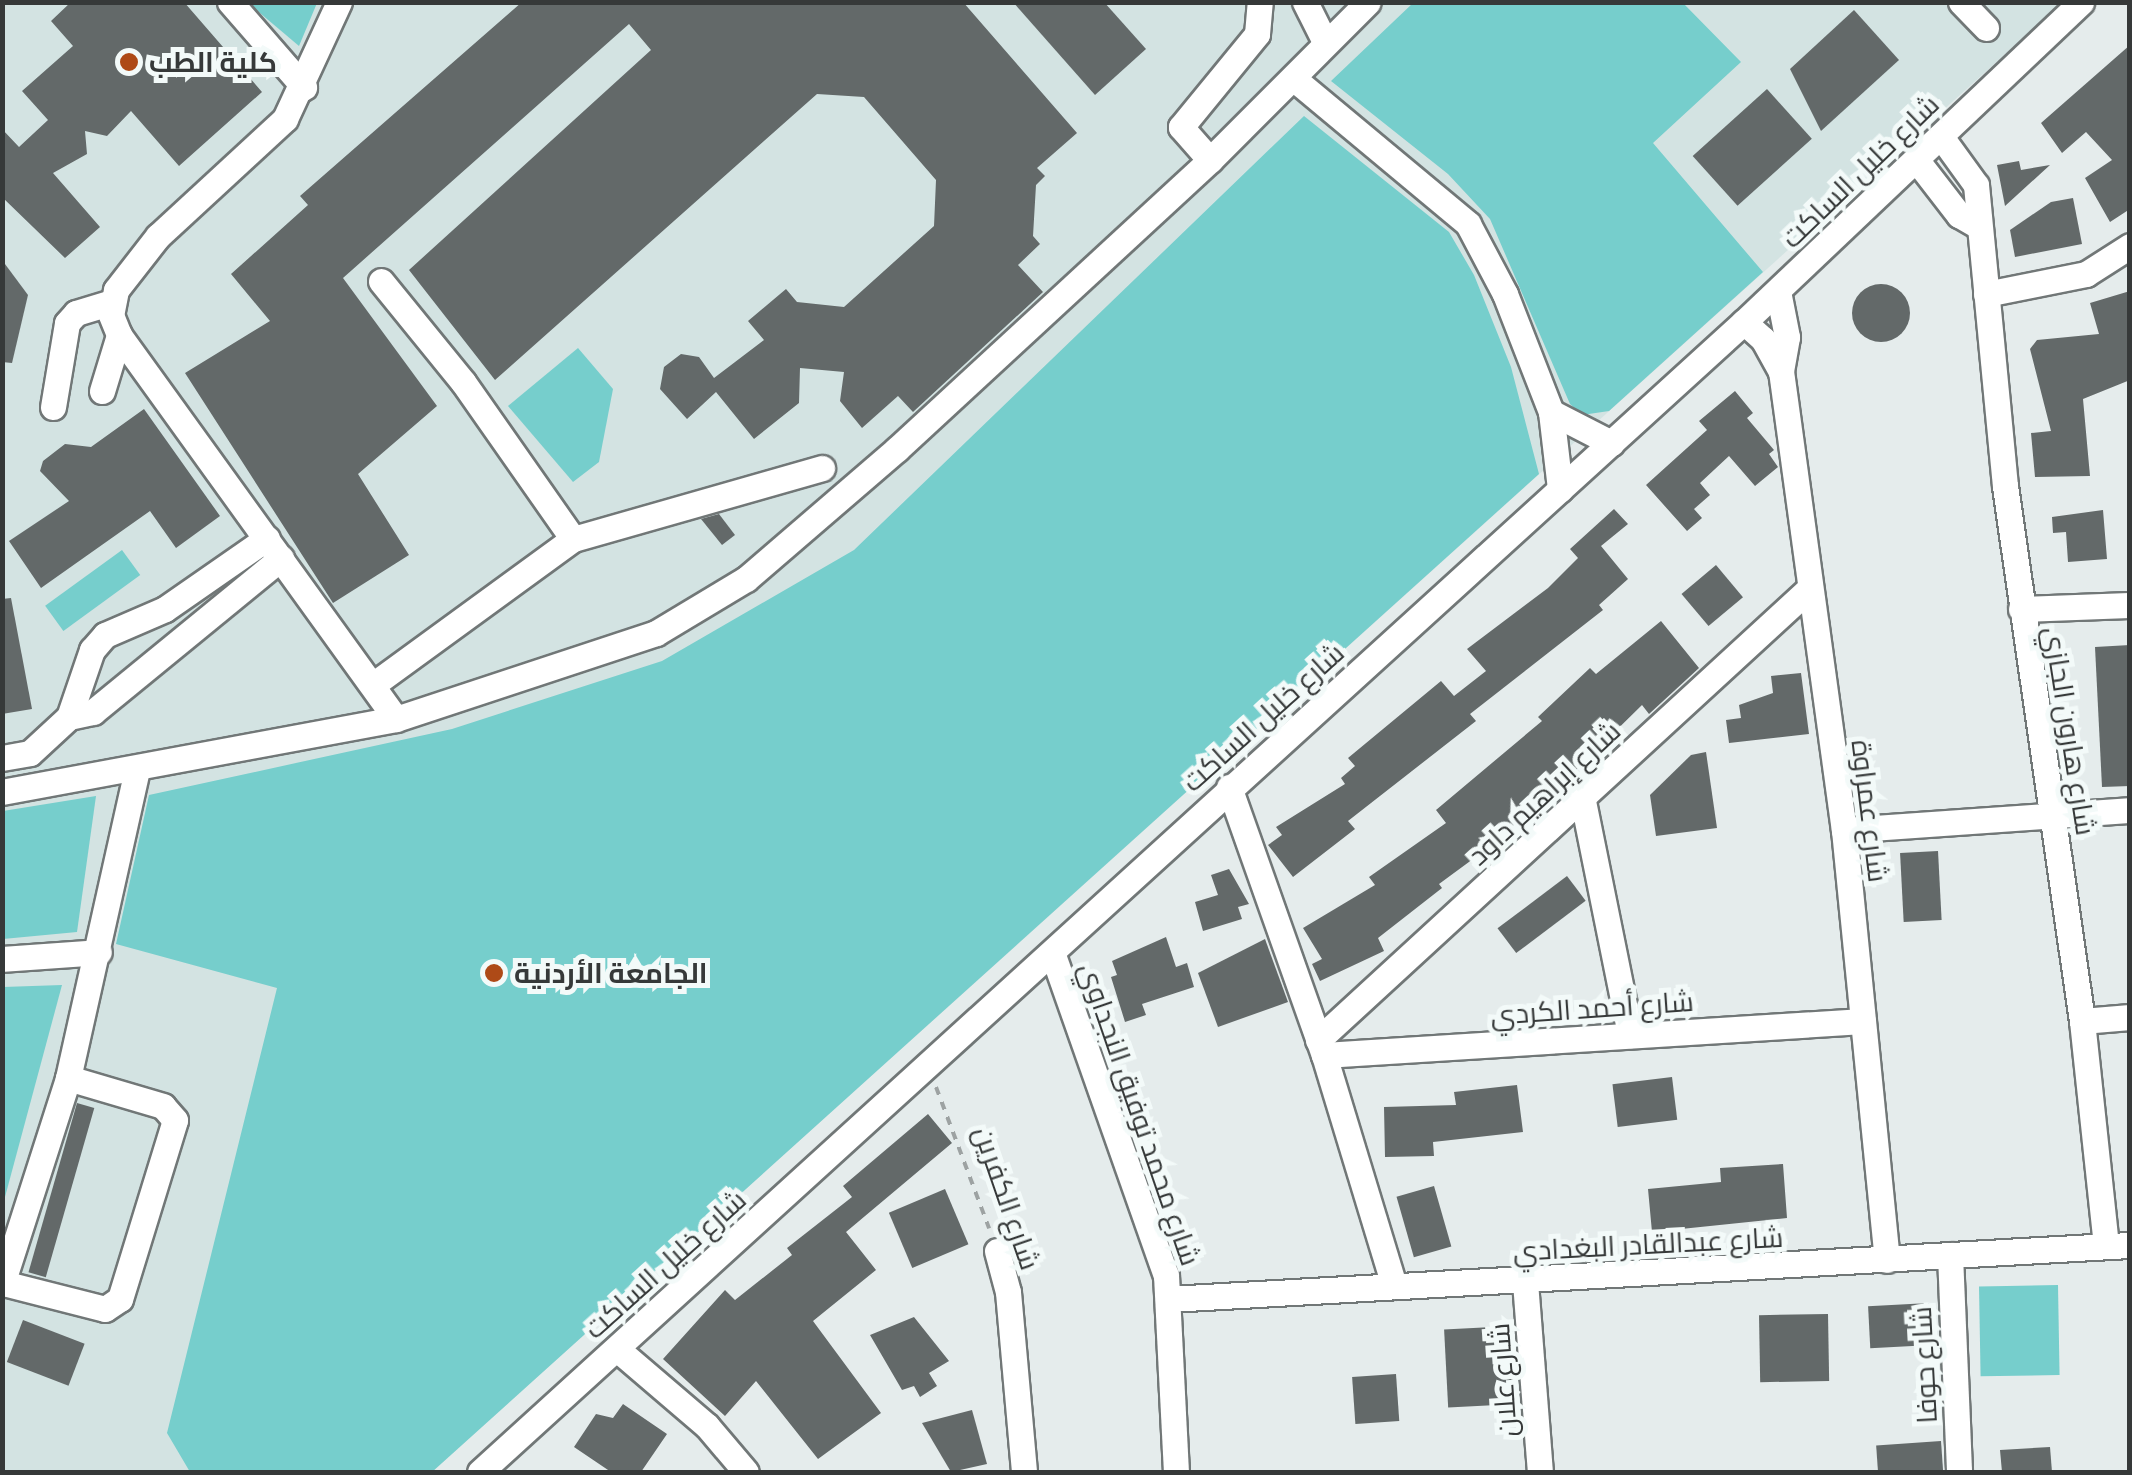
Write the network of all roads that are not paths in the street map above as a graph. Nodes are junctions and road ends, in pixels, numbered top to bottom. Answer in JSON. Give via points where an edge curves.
{"nodes":[{"id":1,"x":230,"y":2,"type":"edge"},
{"id":2,"x":340,"y":2,"type":"edge"},
{"id":3,"x":1260,"y":2,"type":"edge"},
{"id":4,"x":1306,"y":2,"type":"edge"},
{"id":5,"x":1368,"y":2,"type":"edge"},
{"id":6,"x":1961,"y":2,"type":"edge"},
{"id":7,"x":2082,"y":2,"type":"edge"},
{"id":8,"x":1986,"y":28,"type":"dead end"},
{"id":9,"x":1325,"y":42,"type":"junction"},
{"id":10,"x":1292,"y":78,"type":"junction"},
{"id":11,"x":304,"y":86,"type":"junction"},
{"id":12,"x":1942,"y":138,"type":"junction"},
{"id":13,"x":1210,"y":160,"type":"junction"},
{"id":14,"x":1918,"y":162,"type":"junction"},
{"id":15,"x":1976,"y":224,"type":"junction"},
{"id":16,"x":2130,"y":246,"type":"edge"},
{"id":17,"x":382,"y":281,"type":"dead end"},
{"id":18,"x":1778,"y":291,"type":"junction"},
{"id":19,"x":1986,"y":294,"type":"junction"},
{"id":20,"x":110,"y":302,"type":"junction"},
{"id":21,"x":1744,"y":322,"type":"junction"},
{"id":22,"x":118,"y":335,"type":"junction"},
{"id":23,"x":1782,"y":371,"type":"junction"},
{"id":24,"x":102,"y":390,"type":"dead end"},
{"id":25,"x":53,"y":407,"type":"dead end"},
{"id":26,"x":1551,"y":412,"type":"junction"},
{"id":27,"x":1611,"y":443,"type":"junction"},
{"id":28,"x":822,"y":468,"type":"dead end"},
{"id":29,"x":1560,"y":489,"type":"junction"},
{"id":30,"x":573,"y":539,"type":"junction"},
{"id":31,"x":274,"y":548,"type":"junction"},
{"id":32,"x":1808,"y":589,"type":"junction"},
{"id":33,"x":2130,"y":606,"type":"edge"},
{"id":34,"x":164,"y":609,"type":"junction"},
{"id":35,"x":2021,"y":610,"type":"junction"},
{"id":36,"x":183,"y":633,"type":"junction"},
{"id":37,"x":374,"y":684,"type":"junction"},
{"id":38,"x":68,"y":718,"type":"junction"},
{"id":39,"x":396,"y":719,"type":"junction"},
{"id":40,"x":2,"y":758,"type":"edge"},
{"id":41,"x":137,"y":770,"type":"junction"},
{"id":42,"x":1229,"y":787,"type":"junction"},
{"id":43,"x":2,"y":792,"type":"edge"},
{"id":44,"x":1583,"y":801,"type":"junction"},
{"id":45,"x":2130,"y":810,"type":"edge"},
{"id":46,"x":2052,"y":815,"type":"junction"},
{"id":47,"x":1844,"y":830,"type":"junction"},
{"id":48,"x":99,"y":952,"type":"junction"},
{"id":49,"x":1053,"y":955,"type":"junction"},
{"id":50,"x":2,"y":959,"type":"edge"},
{"id":51,"x":2130,"y":1017,"type":"edge"},
{"id":52,"x":1863,"y":1021,"type":"junction"},
{"id":53,"x":2082,"y":1021,"type":"junction"},
{"id":54,"x":1630,"y":1034,"type":"junction"},
{"id":55,"x":1321,"y":1048,"type":"junction"},
{"id":56,"x":68,"y":1078,"type":"junction"},
{"id":57,"x":2118,"y":1246,"type":"edge"},
{"id":58,"x":997,"y":1251,"type":"road end"},
{"id":59,"x":1950,"y":1256,"type":"junction"},
{"id":60,"x":1887,"y":1260,"type":"junction"},
{"id":61,"x":1525,"y":1282,"type":"junction"},
{"id":62,"x":2,"y":1283,"type":"edge"},
{"id":63,"x":1394,"y":1286,"type":"junction"},
{"id":64,"x":1169,"y":1299,"type":"junction"},
{"id":65,"x":617,"y":1348,"type":"junction"},
{"id":66,"x":480,"y":1472,"type":"edge"},
{"id":67,"x":746,"y":1472,"type":"edge"},
{"id":68,"x":1024,"y":1472,"type":"edge"},
{"id":69,"x":1176,"y":1472,"type":"edge"},
{"id":70,"x":1540,"y":1472,"type":"edge"},
{"id":71,"x":1959,"y":1472,"type":"edge"}],
"edges":[{"from":1,"to":11,"type":"street"},
{"from":2,"to":11,"type":"street"},
{"from":3,"to":13,"type":"street","via":[[1262,24],[1250,44],[1181,128]]},
{"from":4,"to":9,"type":"street"},
{"from":5,"to":9,"type":"street"},
{"from":6,"to":8,"type":"street"},
{"from":7,"to":12,"type":"street","name":"شارع خليل الساكت"},
{"from":9,"to":10,"type":"street"},
{"from":10,"to":13,"type":"street"},
{"from":10,"to":26,"type":"street","via":[[1468,224],[1505,294]]},
{"from":11,"to":20,"type":"street","via":[[285,120],[167,225]]},
{"from":12,"to":14,"type":"street","name":"شارع خليل الساكت"},
{"from":12,"to":15,"type":"street","name":"شارع هارون الجازي","via":[[1976,185]]},
{"from":13,"to":39,"type":"street","via":[[746,579],[656,633]]},
{"from":14,"to":15,"type":"street","via":[[1959,215]]},
{"from":14,"to":18,"type":"street","name":"شارع خليل الساكت"},
{"from":15,"to":19,"type":"street","name":"شارع هارون الجازي"},
{"from":16,"to":19,"type":"street","via":[[2086,274]]},
{"from":17,"to":30,"type":"street","via":[[463,382]]},
{"from":18,"to":21,"type":"street","name":"شارع خليل الساكت"},
{"from":18,"to":23,"type":"street","name":"شارع عمراوة","via":[[1787,337]]},
{"from":19,"to":35,"type":"street","name":"شارع هارون الجازي"},
{"from":20,"to":22,"type":"street"},
{"from":20,"to":25,"type":"street","via":[[76,313],[67,323]]},
{"from":21,"to":23,"type":"street","name":"شارع عمراوة","via":[[1764,339]]},
{"from":21,"to":27,"type":"street","name":"شارع خليل الساكت"},
{"from":22,"to":24,"type":"street"},
{"from":22,"to":31,"type":"street"},
{"from":23,"to":32,"type":"street","name":"شارع عمراوة"},
{"from":26,"to":27,"type":"street"},
{"from":26,"to":29,"type":"street"},
{"from":27,"to":29,"type":"street","name":"شارع خليل الساكت"},
{"from":28,"to":30,"type":"street"},
{"from":29,"to":42,"type":"street","name":"شارع خليل الساكت"},
{"from":30,"to":37,"type":"street"},
{"from":31,"to":34,"type":"street"},
{"from":31,"to":36,"type":"street"},
{"from":31,"to":37,"type":"street"},
{"from":32,"to":44,"type":"street","name":"شارع إبراهيم داود"},
{"from":32,"to":47,"type":"street","name":"شارع عمراوة"},
{"from":33,"to":35,"type":"street"},
{"from":34,"to":36,"type":"street"},
{"from":34,"to":38,"type":"street","via":[[105,635],[92,650]]},
{"from":35,"to":46,"type":"street","name":"شارع هارون الجازي"},
{"from":36,"to":38,"type":"street","via":[[180,648],[94,712]]},
{"from":37,"to":39,"type":"street"},
{"from":38,"to":40,"type":"street","via":[[30,753]]},
{"from":39,"to":41,"type":"street"},
{"from":41,"to":43,"type":"street"},
{"from":41,"to":48,"type":"street"},
{"from":42,"to":49,"type":"street","name":"شارع خليل الساكت"},
{"from":42,"to":55,"type":"street"},
{"from":44,"to":54,"type":"street"},
{"from":44,"to":55,"type":"street","name":"شارع إبراهيم داود"},
{"from":45,"to":46,"type":"street"},
{"from":46,"to":47,"type":"street"},
{"from":46,"to":53,"type":"street","name":"شارع هارون الجازي"},
{"from":47,"to":52,"type":"street","name":"شارع عمراوة"},
{"from":48,"to":50,"type":"street"},
{"from":48,"to":56,"type":"street"},
{"from":49,"to":64,"type":"street","name":"شارع محمد توفيق النجداوي","via":[[1148,1214]]},
{"from":49,"to":65,"type":"street","name":"شارع خليل الساكت"},
{"from":51,"to":53,"type":"street"},
{"from":52,"to":54,"type":"street","name":"شارع أحمد الكردي"},
{"from":52,"to":60,"type":"street","name":"شارع عمراوة"},
{"from":53,"to":57,"type":"street","name":"شارع هارون الجازي"},
{"from":54,"to":55,"type":"street","name":"شارع أحمد الكردي"},
{"from":55,"to":63,"type":"street"},
{"from":56,"to":62,"type":"street"},
{"from":56,"to":62,"type":"street","via":[[163,1106],[175,1120],[120,1300],[105,1309]]},
{"from":57,"to":59,"type":"street","name":"شارع عبدالقادر البغدادي"},
{"from":58,"to":68,"type":"street","name":"شارع الكفرين","via":[[1008,1292]]},
{"from":59,"to":60,"type":"street","name":"شارع عبدالقادر البغدادي"},
{"from":59,"to":71,"type":"street","name":"شارع حوفا"},
{"from":60,"to":61,"type":"street","name":"شارع عبدالقادر البغدادي"},
{"from":61,"to":63,"type":"street","name":"شارع عبدالقادر البغدادي"},
{"from":61,"to":70,"type":"street","name":"شارع علان"},
{"from":63,"to":64,"type":"street","name":"شارع عبدالقادر البغدادي"},
{"from":64,"to":69,"type":"street","name":"شارع محمد توفيق النجداوي"},
{"from":65,"to":66,"type":"street","name":"شارع خليل الساكت"},
{"from":65,"to":67,"type":"street","via":[[707,1426]]}]}
